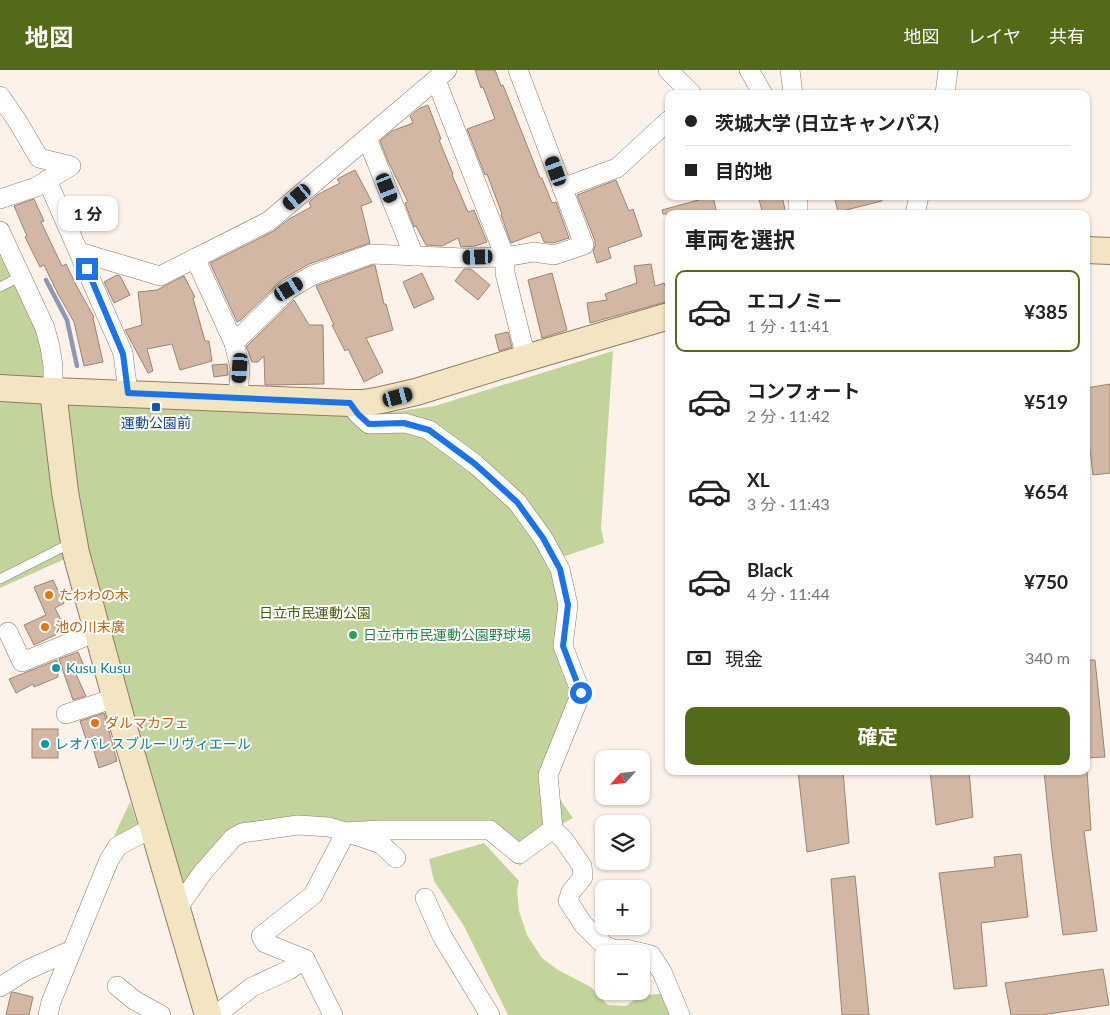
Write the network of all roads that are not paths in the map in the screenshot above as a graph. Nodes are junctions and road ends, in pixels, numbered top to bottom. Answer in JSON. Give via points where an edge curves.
{"nodes":[{"id":1,"x":518,"y":70,"type":"edge"},
{"id":2,"x":668,"y":70,"type":"edge"},
{"id":3,"x":749,"y":70,"type":"edge"},
{"id":4,"x":790,"y":70,"type":"edge"},
{"id":5,"x":442,"y":75,"type":"edge"},
{"id":6,"x":688,"y":90,"type":"edge"},
{"id":7,"x":761,"y":90,"type":"edge"},
{"id":8,"x":792,"y":90,"type":"edge"},
{"id":9,"x":0,"y":96,"type":"edge"},
{"id":10,"x":665,"y":124,"type":"edge"},
{"id":11,"x":367,"y":138,"type":"junction"},
{"id":12,"x":47,"y":180,"type":"junction"},
{"id":13,"x":562,"y":188,"type":"junction"},
{"id":14,"x":0,"y":199,"type":"edge"},
{"id":15,"x":0,"y":230,"type":"edge"},
{"id":16,"x":1090,"y":250,"type":"edge"},
{"id":17,"x":79,"y":252,"type":"junction"},
{"id":18,"x":1110,"y":252,"type":"edge"},
{"id":19,"x":414,"y":256,"type":"junction"},
{"id":20,"x":505,"y":257,"type":"junction"},
{"id":21,"x":194,"y":258,"type":"junction"},
{"id":22,"x":21,"y":276,"type":"junction"},
{"id":23,"x":0,"y":287,"type":"edge"},
{"id":24,"x":665,"y":317,"type":"edge"},
{"id":25,"x":234,"y":343,"type":"junction"},
{"id":26,"x":526,"y":358,"type":"junction"},
{"id":27,"x":0,"y":388,"type":"edge"},
{"id":28,"x":53,"y":391,"type":"junction"},
{"id":29,"x":128,"y":393,"type":"junction"},
{"id":30,"x":238,"y":399,"type":"junction"},
{"id":31,"x":350,"y":403,"type":"junction"},
{"id":32,"x":74,"y":541,"type":"junction"},
{"id":33,"x":0,"y":579,"type":"edge"},
{"id":34,"x":8,"y":632,"type":"dead end"},
{"id":35,"x":97,"y":632,"type":"junction"},
{"id":36,"x":115,"y":698,"type":"junction"},
{"id":37,"x":66,"y":714,"type":"dead end"},
{"id":38,"x":152,"y":828,"type":"junction"},
{"id":39,"x":553,"y":829,"type":"junction"},
{"id":40,"x":346,"y":832,"type":"junction"},
{"id":41,"x":396,"y":858,"type":"dead end"},
{"id":42,"x":425,"y":898,"type":"dead end"},
{"id":43,"x":176,"y":909,"type":"junction"},
{"id":44,"x":72,"y":950,"type":"junction"},
{"id":45,"x":305,"y":959,"type":"junction"},
{"id":46,"x":117,"y":986,"type":"dead end"},
{"id":47,"x":0,"y":987,"type":"edge"},
{"id":48,"x":48,"y":1015,"type":"edge"},
{"id":49,"x":161,"y":1015,"type":"edge"},
{"id":50,"x":208,"y":1015,"type":"edge"},
{"id":51,"x":216,"y":1015,"type":"edge"},
{"id":52,"x":332,"y":1015,"type":"edge"},
{"id":53,"x":490,"y":1015,"type":"edge"},
{"id":54,"x":680,"y":1015,"type":"edge"}],
"edges":[{"from":1,"to":13,"type":"street"},
{"from":2,"to":6,"type":"street"},
{"from":3,"to":7,"type":"street"},
{"from":4,"to":8,"type":"street"},
{"from":5,"to":11,"type":"street"},
{"from":5,"to":20,"type":"street"},
{"from":9,"to":12,"type":"street","via":[[39,158],[71,166]]},
{"from":10,"to":13,"type":"street","via":[[617,168]]},
{"from":11,"to":19,"type":"street"},
{"from":11,"to":21,"type":"street","via":[[269,221]]},
{"from":12,"to":14,"type":"street"},
{"from":12,"to":17,"type":"street"},
{"from":13,"to":20,"type":"street","via":[[584,245],[554,255],[534,252]]},
{"from":15,"to":22,"type":"street"},
{"from":16,"to":18,"type":"street"},
{"from":17,"to":21,"type":"street","via":[[160,276]]},
{"from":17,"to":29,"type":"street","via":[[123,354]]},
{"from":19,"to":20,"type":"street"},
{"from":19,"to":25,"type":"street","via":[[371,254],[313,275],[289,289]]},
{"from":20,"to":26,"type":"street","via":[[505,273]]},
{"from":21,"to":25,"type":"street"},
{"from":22,"to":23,"type":"lane"},
{"from":22,"to":28,"type":"street","via":[[45,328],[53,366]]},
{"from":24,"to":26,"type":"street"},
{"from":25,"to":30,"type":"street","via":[[240,368]]},
{"from":26,"to":31,"type":"street","via":[[398,397]]},
{"from":27,"to":28,"type":"street"},
{"from":28,"to":29,"type":"street"},
{"from":28,"to":32,"type":"street"},
{"from":29,"to":30,"type":"street"},
{"from":30,"to":31,"type":"street"},
{"from":31,"to":39,"type":"street","via":[[369,424],[404,423],[429,430],[475,464],[517,502],[560,569],[568,605],[563,646],[581,693],[548,775]]},
{"from":32,"to":33,"type":"lane"},
{"from":32,"to":35,"type":"street"},
{"from":34,"to":35,"type":"street","via":[[22,662]]},
{"from":35,"to":36,"type":"street"},
{"from":36,"to":37,"type":"street"},
{"from":36,"to":38,"type":"street"},
{"from":38,"to":43,"type":"street"},
{"from":38,"to":44,"type":"street","via":[[118,846],[109,860]]},
{"from":39,"to":40,"type":"street","via":[[519,854],[490,830]]},
{"from":39,"to":54,"type":"street","via":[[582,866],[583,877],[568,901],[583,924],[605,946],[651,955],[662,972]]},
{"from":40,"to":41,"type":"street","via":[[381,844]]},
{"from":40,"to":43,"type":"street","via":[[298,825],[242,833],[233,838],[203,872]]},
{"from":40,"to":45,"type":"street","via":[[313,896],[261,936],[265,943]]},
{"from":42,"to":53,"type":"street","via":[[442,936]]},
{"from":43,"to":50,"type":"street"},
{"from":44,"to":47,"type":"street","via":[[27,970]]},
{"from":44,"to":48,"type":"street"},
{"from":45,"to":51,"type":"street","via":[[252,987]]},
{"from":45,"to":52,"type":"street"},
{"from":46,"to":49,"type":"street"}]}
